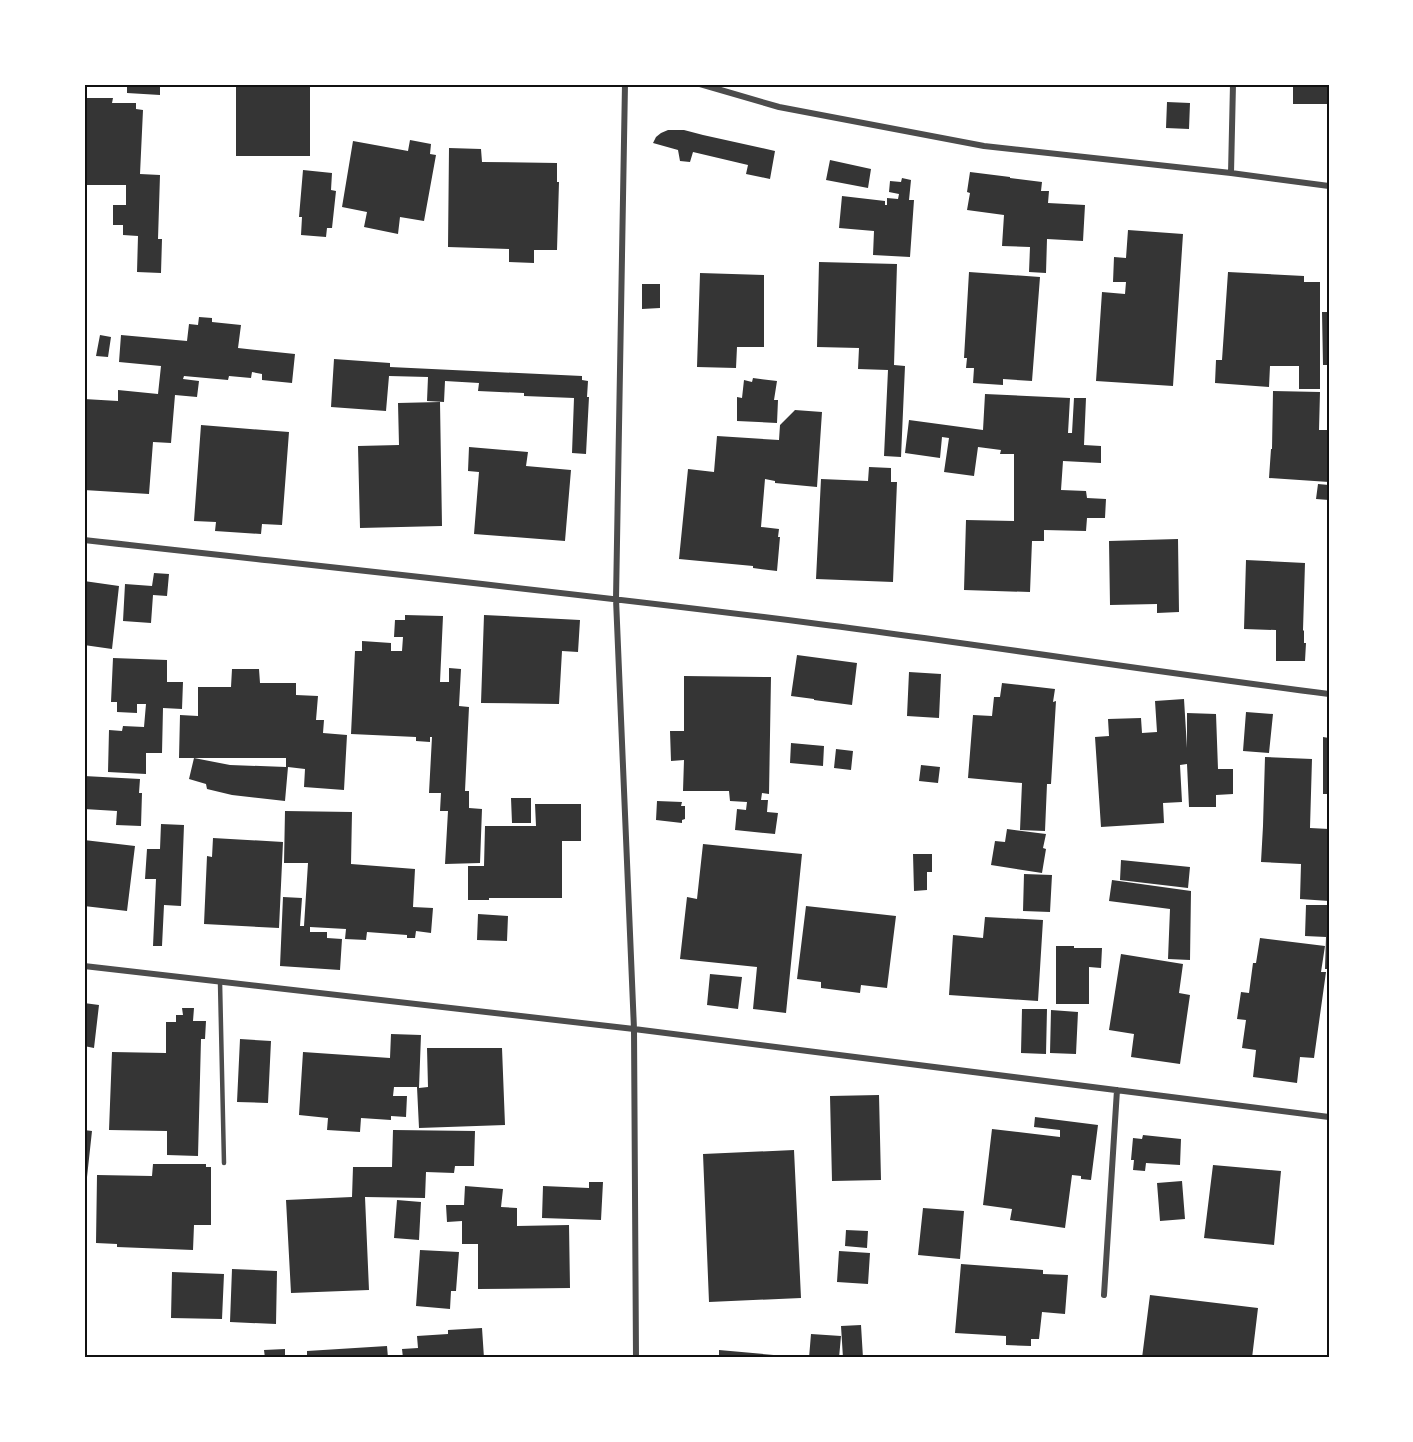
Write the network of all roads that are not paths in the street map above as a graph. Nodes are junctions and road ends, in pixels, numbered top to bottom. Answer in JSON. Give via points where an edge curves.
{"nodes":[{"id":1,"x":624,"y":84,"type":"edge"},
{"id":2,"x":700,"y":84,"type":"edge"},
{"id":3,"x":1233,"y":84,"type":"edge"},
{"id":4,"x":1232,"y":173,"type":"junction"},
{"id":5,"x":1329,"y":186,"type":"edge"},
{"id":6,"x":84,"y":540,"type":"edge"},
{"id":7,"x":616,"y":599,"type":"junction"},
{"id":8,"x":1329,"y":694,"type":"edge"},
{"id":9,"x":84,"y":966,"type":"edge"},
{"id":10,"x":220,"y":982,"type":"junction"},
{"id":11,"x":634,"y":1029,"type":"junction"},
{"id":12,"x":1117,"y":1090,"type":"junction"},
{"id":13,"x":1329,"y":1117,"type":"edge"},
{"id":14,"x":224,"y":1163,"type":"dead end"},
{"id":15,"x":1104,"y":1295,"type":"dead end"},
{"id":16,"x":636,"y":1358,"type":"edge"}],
"edges":[{"from":1,"to":7,"type":"street"},
{"from":2,"to":4,"type":"street","via":[[780,107],[984,146]]},
{"from":3,"to":4,"type":"street"},
{"from":4,"to":5,"type":"street"},
{"from":6,"to":7,"type":"street"},
{"from":7,"to":8,"type":"street"},
{"from":7,"to":11,"type":"street"},
{"from":9,"to":10,"type":"street"},
{"from":10,"to":11,"type":"street"},
{"from":10,"to":14,"type":"lane"},
{"from":11,"to":12,"type":"street"},
{"from":11,"to":16,"type":"street"},
{"from":12,"to":13,"type":"street"},
{"from":12,"to":15,"type":"street"}]}
